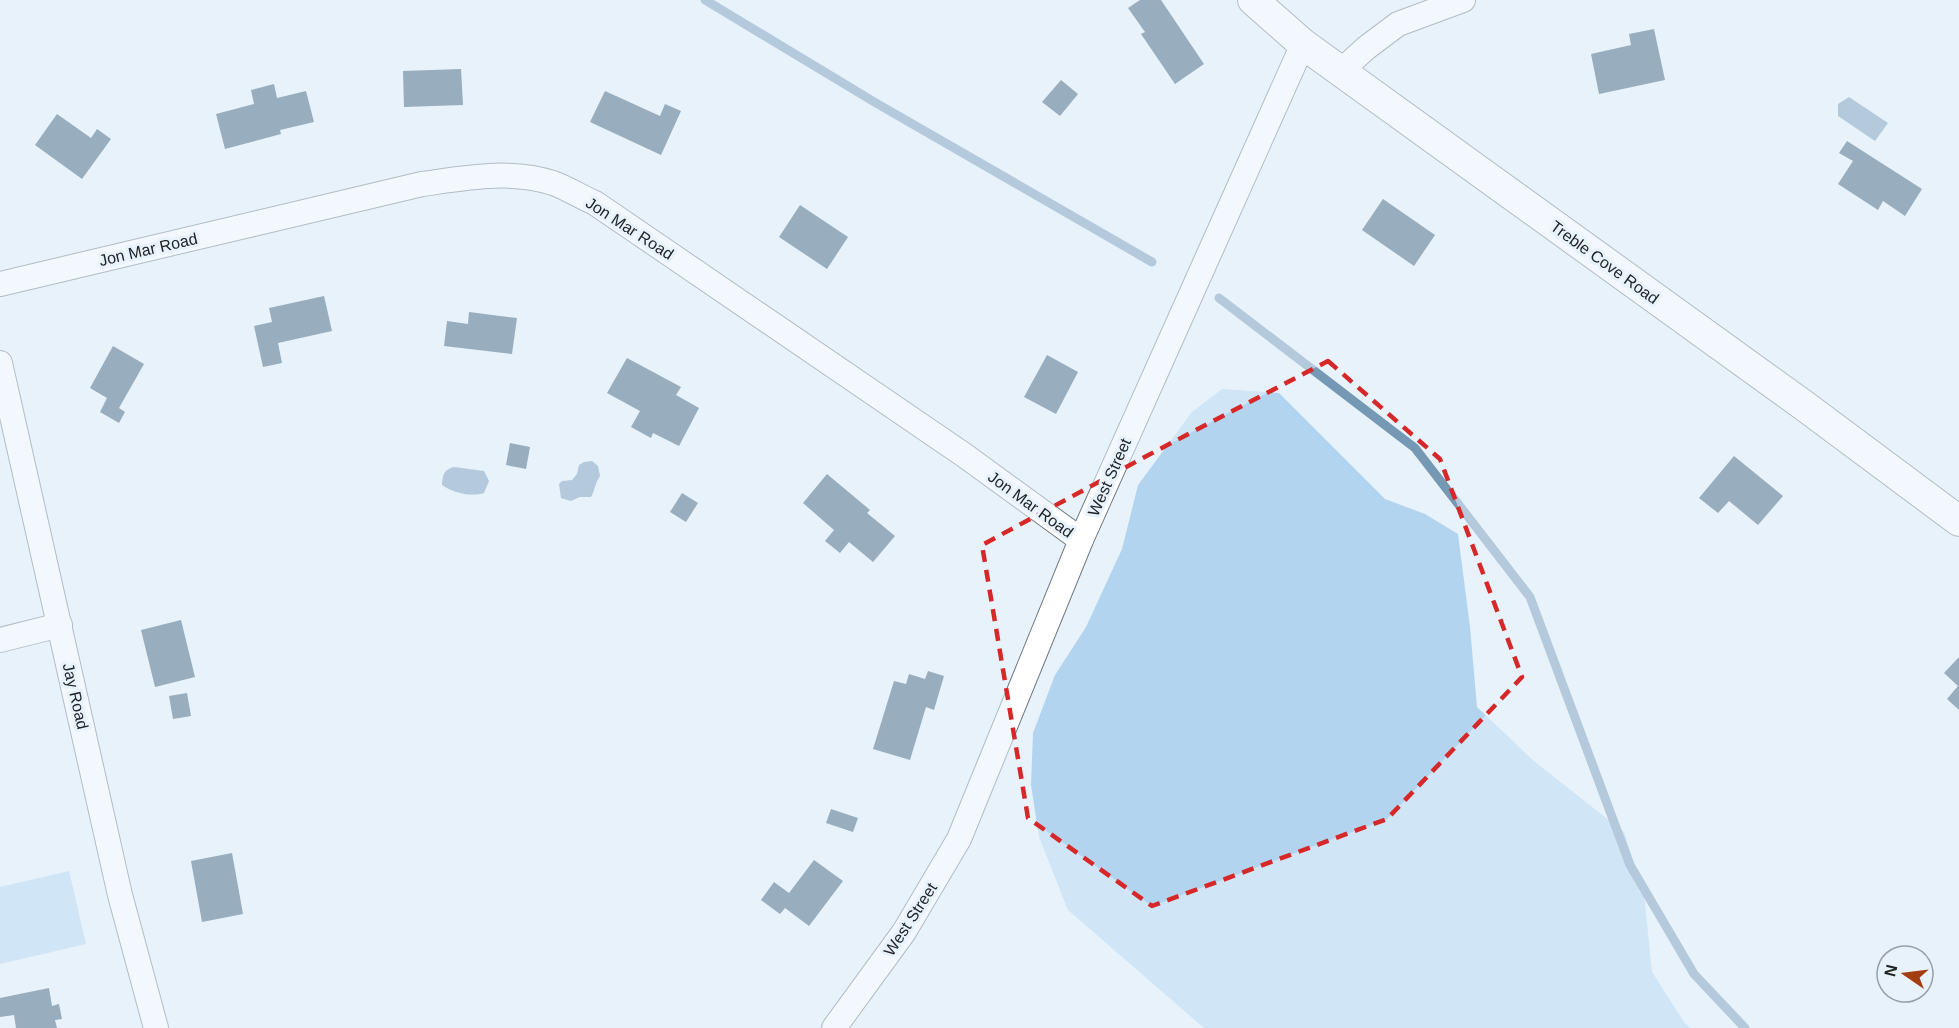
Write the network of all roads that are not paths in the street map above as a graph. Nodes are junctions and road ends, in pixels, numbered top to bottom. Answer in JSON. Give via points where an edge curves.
{"nodes":[{"id":1,"x":1253,"y":0,"type":"edge"},
{"id":2,"x":1463,"y":0,"type":"edge"},
{"id":3,"x":1303,"y":44,"type":"junction"},
{"id":4,"x":1341,"y":70,"type":"junction"},
{"id":5,"x":0,"y":284,"type":"edge"},
{"id":6,"x":0,"y":363,"type":"edge"},
{"id":7,"x":1959,"y":521,"type":"edge"},
{"id":8,"x":1081,"y":540,"type":"junction"},
{"id":9,"x":60,"y":625,"type":"junction"},
{"id":10,"x":0,"y":640,"type":"edge"},
{"id":11,"x":156,"y":1028,"type":"edge"},
{"id":12,"x":834,"y":1028,"type":"edge"}],
"edges":[{"from":1,"to":3,"type":"street","name":"Treble Cove Road"},
{"from":2,"to":4,"type":"street","via":[[1398,24]]},
{"from":3,"to":4,"type":"street","name":"Treble Cove Road"},
{"from":3,"to":8,"type":"street","name":"West Street"},
{"from":4,"to":7,"type":"street","name":"Treble Cove Road"},
{"from":5,"to":8,"type":"street","name":"Jon Mar Road","via":[[422,184],[484,175],[519,176],[552,183],[595,203],[935,435]]},
{"from":6,"to":9,"type":"street","name":"Jay Road"},
{"from":8,"to":12,"type":"street","name":"West Street","via":[[959,839],[904,932]]},
{"from":9,"to":10,"type":"street"},
{"from":9,"to":11,"type":"street","name":"Jay Road","via":[[120,895]]}]}
